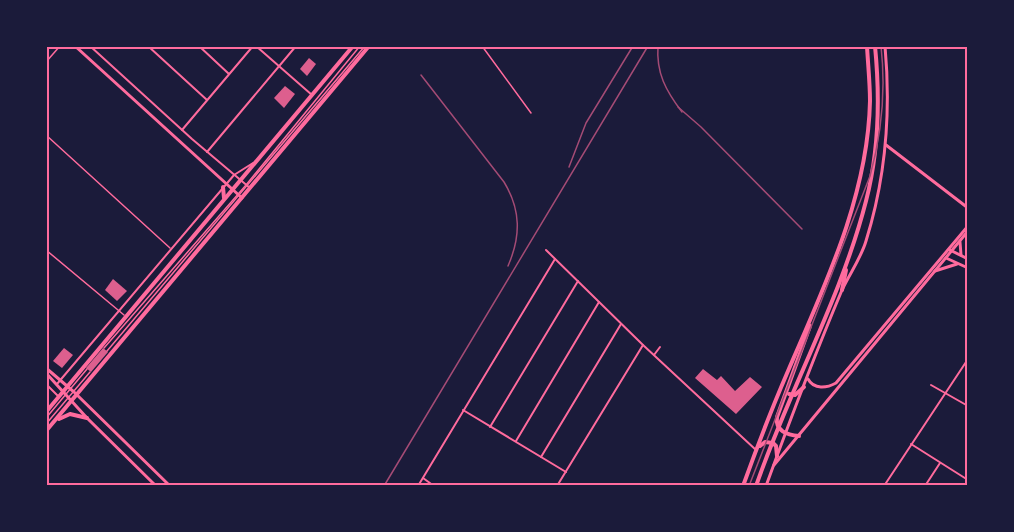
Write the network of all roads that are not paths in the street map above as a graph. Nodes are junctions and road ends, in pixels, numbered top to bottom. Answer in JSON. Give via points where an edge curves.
{"nodes":[{"id":1,"x":60,"y":46,"type":"edge"},
{"id":2,"x":75,"y":46,"type":"edge"},
{"id":3,"x":90,"y":46,"type":"edge"},
{"id":4,"x":148,"y":46,"type":"edge"},
{"id":5,"x":199,"y":46,"type":"edge"},
{"id":6,"x":255,"y":46,"type":"edge"},
{"id":7,"x":296,"y":46,"type":"edge"},
{"id":8,"x":353,"y":46,"type":"edge"},
{"id":9,"x":360,"y":46,"type":"edge"},
{"id":10,"x":367,"y":46,"type":"edge"},
{"id":11,"x":482,"y":46,"type":"edge"},
{"id":12,"x":867,"y":46,"type":"edge"},
{"id":13,"x":875,"y":46,"type":"edge"},
{"id":14,"x":885,"y":46,"type":"edge"},
{"id":15,"x":46,"y":62,"type":"edge"},
{"id":16,"x":279,"y":66,"type":"junction"},
{"id":17,"x":229,"y":74,"type":"junction"},
{"id":18,"x":312,"y":95,"type":"junction"},
{"id":19,"x":207,"y":100,"type":"junction"},
{"id":20,"x":531,"y":113,"type":"dead end"},
{"id":21,"x":182,"y":130,"type":"junction"},
{"id":22,"x":46,"y":135,"type":"edge"},
{"id":23,"x":192,"y":139,"type":"junction"},
{"id":24,"x":886,"y":145,"type":"junction"},
{"id":25,"x":185,"y":147,"type":"junction"},
{"id":26,"x":207,"y":152,"type":"junction"},
{"id":27,"x":258,"y":160,"type":"junction"},
{"id":28,"x":234,"y":175,"type":"junction"},
{"id":29,"x":241,"y":180,"type":"junction"},
{"id":30,"x":225,"y":185,"type":"junction"},
{"id":31,"x":248,"y":186,"type":"junction"},
{"id":32,"x":233,"y":189,"type":"junction"},
{"id":33,"x":240,"y":196,"type":"junction"},
{"id":34,"x":224,"y":200,"type":"junction"},
{"id":35,"x":968,"y":208,"type":"edge"},
{"id":36,"x":968,"y":226,"type":"edge"},
{"id":37,"x":968,"y":231,"type":"edge"},
{"id":38,"x":961,"y":239,"type":"junction"},
{"id":39,"x":171,"y":249,"type":"junction"},
{"id":40,"x":46,"y":250,"type":"edge"},
{"id":41,"x":546,"y":250,"type":"dead end"},
{"id":42,"x":950,"y":250,"type":"junction"},
{"id":43,"x":961,"y":255,"type":"junction"},
{"id":44,"x":944,"y":257,"type":"junction"},
{"id":45,"x":555,"y":259,"type":"junction"},
{"id":46,"x":848,"y":259,"type":"junction"},
{"id":47,"x":968,"y":259,"type":"edge"},
{"id":48,"x":958,"y":264,"type":"junction"},
{"id":49,"x":968,"y":268,"type":"edge"},
{"id":50,"x":934,"y":272,"type":"junction"},
{"id":51,"x":578,"y":281,"type":"junction"},
{"id":52,"x":842,"y":290,"type":"junction"},
{"id":53,"x":599,"y":302,"type":"junction"},
{"id":54,"x":119,"y":311,"type":"junction"},
{"id":55,"x":813,"y":314,"type":"junction"},
{"id":56,"x":126,"y":317,"type":"junction"},
{"id":57,"x":621,"y":324,"type":"junction"},
{"id":58,"x":643,"y":345,"type":"junction"},
{"id":59,"x":660,"y":347,"type":"dead end"},
{"id":60,"x":104,"y":348,"type":"dead end"},
{"id":61,"x":86,"y":351,"type":"junction"},
{"id":62,"x":108,"y":351,"type":"dead end"},
{"id":63,"x":654,"y":355,"type":"junction"},
{"id":64,"x":92,"y":357,"type":"junction"},
{"id":65,"x":968,"y":358,"type":"edge"},
{"id":66,"x":46,"y":368,"type":"edge"},
{"id":67,"x":87,"y":369,"type":"dead end"},
{"id":68,"x":90,"y":372,"type":"dead end"},
{"id":69,"x":46,"y":373,"type":"edge"},
{"id":70,"x":807,"y":378,"type":"junction"},
{"id":71,"x":61,"y":380,"type":"junction"},
{"id":72,"x":46,"y":384,"type":"edge"},
{"id":73,"x":57,"y":384,"type":"junction"},
{"id":74,"x":931,"y":385,"type":"dead end"},
{"id":75,"x":804,"y":387,"type":"junction"},
{"id":76,"x":786,"y":388,"type":"junction"},
{"id":77,"x":72,"y":390,"type":"junction"},
{"id":78,"x":945,"y":393,"type":"junction"},
{"id":79,"x":67,"y":396,"type":"junction"},
{"id":80,"x":59,"y":397,"type":"junction"},
{"id":81,"x":968,"y":406,"type":"edge"},
{"id":82,"x":463,"y":410,"type":"junction"},
{"id":83,"x":46,"y":412,"type":"edge"},
{"id":84,"x":46,"y":418,"type":"edge"},
{"id":85,"x":87,"y":418,"type":"junction"},
{"id":86,"x":56,"y":420,"type":"junction"},
{"id":87,"x":46,"y":424,"type":"edge"},
{"id":88,"x":490,"y":426,"type":"junction"},
{"id":89,"x":46,"y":431,"type":"edge"},
{"id":90,"x":785,"y":434,"type":"junction"},
{"id":91,"x":799,"y":436,"type":"junction"},
{"id":92,"x":516,"y":441,"type":"junction"},
{"id":93,"x":911,"y":444,"type":"junction"},
{"id":94,"x":756,"y":450,"type":"junction"},
{"id":95,"x":777,"y":456,"type":"junction"},
{"id":96,"x":541,"y":457,"type":"junction"},
{"id":97,"x":940,"y":463,"type":"junction"},
{"id":98,"x":773,"y":467,"type":"junction"},
{"id":99,"x":566,"y":472,"type":"junction"},
{"id":100,"x":423,"y":478,"type":"junction"},
{"id":101,"x":968,"y":480,"type":"edge"},
{"id":102,"x":156,"y":486,"type":"edge"},
{"id":103,"x":170,"y":486,"type":"edge"},
{"id":104,"x":418,"y":486,"type":"edge"},
{"id":105,"x":434,"y":486,"type":"edge"},
{"id":106,"x":558,"y":486,"type":"edge"},
{"id":107,"x":743,"y":486,"type":"edge"},
{"id":108,"x":756,"y":486,"type":"edge"},
{"id":109,"x":766,"y":486,"type":"edge"},
{"id":110,"x":884,"y":486,"type":"edge"},
{"id":111,"x":925,"y":486,"type":"edge"}],
"edges":[{"from":1,"to":15,"type":"lane"},
{"from":2,"to":25,"type":"street"},
{"from":3,"to":21,"type":"street"},
{"from":4,"to":19,"type":"street"},
{"from":5,"to":17,"type":"street"},
{"from":6,"to":16,"type":"street"},
{"from":6,"to":17,"type":"street"},
{"from":7,"to":16,"type":"street"},
{"from":8,"to":18,"type":"main road"},
{"from":9,"to":31,"type":"lane"},
{"from":10,"to":31,"type":"main road"},
{"from":11,"to":20,"type":"lane"},
{"from":12,"to":55,"type":"main road","via":[[870,103],[859,182]]},
{"from":13,"to":46,"type":"main road","via":[[875,152],[867,199]]},
{"from":14,"to":24,"type":"street","via":[[889,88]]},
{"from":16,"to":18,"type":"street"},
{"from":16,"to":26,"type":"street"},
{"from":17,"to":19,"type":"street"},
{"from":18,"to":27,"type":"main road"},
{"from":19,"to":21,"type":"street"},
{"from":21,"to":23,"type":"street"},
{"from":22,"to":39,"type":"lane"},
{"from":23,"to":25,"type":"street"},
{"from":23,"to":26,"type":"street"},
{"from":24,"to":35,"type":"street"},
{"from":24,"to":52,"type":"street","via":[[866,242]]},
{"from":25,"to":30,"type":"street"},
{"from":26,"to":28,"type":"street"},
{"from":27,"to":28,"type":"street"},
{"from":27,"to":29,"type":"main road"},
{"from":28,"to":29,"type":"street"},
{"from":28,"to":30,"type":"street"},
{"from":29,"to":31,"type":"street"},
{"from":29,"to":32,"type":"main road"},
{"from":30,"to":32,"type":"street"},
{"from":30,"to":34,"type":"main road"},
{"from":30,"to":39,"type":"street"},
{"from":31,"to":33,"type":"main road"},
{"from":32,"to":33,"type":"street"},
{"from":32,"to":34,"type":"main road"},
{"from":33,"to":60,"type":"lane"},
{"from":33,"to":62,"type":"lane"},
{"from":33,"to":77,"type":"main road"},
{"from":34,"to":56,"type":"main road"},
{"from":36,"to":42,"type":"street"},
{"from":37,"to":38,"type":"street"},
{"from":38,"to":42,"type":"street"},
{"from":38,"to":43,"type":"street"},
{"from":39,"to":54,"type":"street"},
{"from":40,"to":54,"type":"lane"},
{"from":41,"to":45,"type":"street"},
{"from":42,"to":43,"type":"street"},
{"from":42,"to":44,"type":"street"},
{"from":43,"to":47,"type":"street"},
{"from":44,"to":48,"type":"street"},
{"from":44,"to":50,"type":"street"},
{"from":44,"to":70,"type":"street","via":[[836,382],[818,387]]},
{"from":45,"to":51,"type":"street"},
{"from":45,"to":82,"type":"street"},
{"from":46,"to":52,"type":"main road"},
{"from":46,"to":108,"type":"main road"},
{"from":48,"to":49,"type":"street"},
{"from":48,"to":50,"type":"street"},
{"from":50,"to":91,"type":"street"},
{"from":51,"to":53,"type":"street"},
{"from":51,"to":88,"type":"street"},
{"from":52,"to":70,"type":"street"},
{"from":53,"to":57,"type":"street"},
{"from":53,"to":92,"type":"street"},
{"from":54,"to":56,"type":"lane"},
{"from":54,"to":61,"type":"street"},
{"from":55,"to":76,"type":"main road"},
{"from":55,"to":94,"type":"main road"},
{"from":56,"to":64,"type":"main road"},
{"from":57,"to":58,"type":"street"},
{"from":57,"to":96,"type":"street"},
{"from":58,"to":63,"type":"street"},
{"from":58,"to":99,"type":"street"},
{"from":59,"to":63,"type":"street"},
{"from":61,"to":64,"type":"main road"},
{"from":61,"to":71,"type":"street"},
{"from":63,"to":94,"type":"street"},
{"from":64,"to":77,"type":"main road"},
{"from":65,"to":78,"type":"street"},
{"from":66,"to":71,"type":"street"},
{"from":67,"to":77,"type":"lane"},
{"from":68,"to":77,"type":"lane"},
{"from":69,"to":73,"type":"street"},
{"from":70,"to":75,"type":"street"},
{"from":71,"to":73,"type":"street"},
{"from":71,"to":77,"type":"street"},
{"from":72,"to":80,"type":"street"},
{"from":73,"to":79,"type":"street"},
{"from":74,"to":78,"type":"street"},
{"from":75,"to":76,"type":"main road","via":[[793,396]]},
{"from":75,"to":90,"type":"street"},
{"from":76,"to":90,"type":"main road","via":[[776,421]]},
{"from":77,"to":79,"type":"main road"},
{"from":77,"to":79,"type":"main road"},
{"from":77,"to":103,"type":"street"},
{"from":78,"to":81,"type":"street"},
{"from":78,"to":93,"type":"street"},
{"from":79,"to":80,"type":"main road"},
{"from":79,"to":84,"type":"lane"},
{"from":79,"to":85,"type":"street"},
{"from":79,"to":86,"type":"main road"},
{"from":79,"to":87,"type":"lane"},
{"from":80,"to":83,"type":"main road"},
{"from":82,"to":88,"type":"street"},
{"from":82,"to":100,"type":"street"},
{"from":85,"to":86,"type":"main road","via":[[69,414]]},
{"from":85,"to":102,"type":"street"},
{"from":86,"to":89,"type":"main road"},
{"from":88,"to":92,"type":"street"},
{"from":90,"to":91,"type":"main road"},
{"from":90,"to":95,"type":"street"},
{"from":91,"to":98,"type":"street"},
{"from":92,"to":96,"type":"street"},
{"from":93,"to":97,"type":"street"},
{"from":93,"to":110,"type":"street"},
{"from":94,"to":95,"type":"main road","via":[[771,442],[776,446]]},
{"from":94,"to":107,"type":"main road"},
{"from":95,"to":98,"type":"street"},
{"from":96,"to":99,"type":"street"},
{"from":97,"to":101,"type":"street"},
{"from":97,"to":111,"type":"street"},
{"from":98,"to":109,"type":"street"},
{"from":99,"to":106,"type":"street"},
{"from":100,"to":104,"type":"street"},
{"from":100,"to":105,"type":"street"}]}
